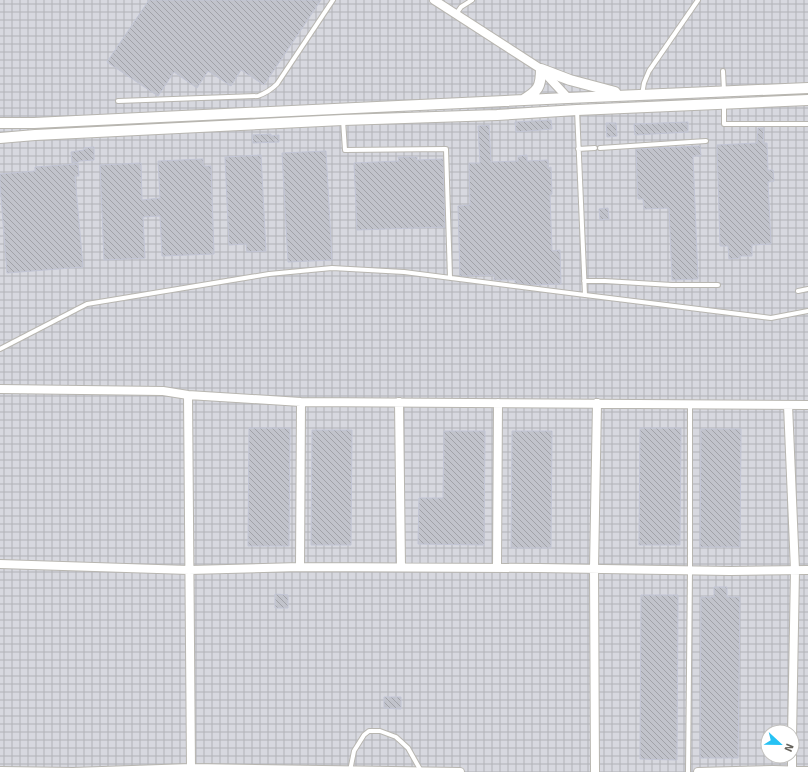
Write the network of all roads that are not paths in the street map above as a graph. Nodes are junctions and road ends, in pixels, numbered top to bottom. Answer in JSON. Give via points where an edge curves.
{"nodes":[{"id":1,"x":333,"y":0,"type":"edge"},
{"id":2,"x":434,"y":0,"type":"edge"},
{"id":3,"x":472,"y":0,"type":"edge"},
{"id":4,"x":698,"y":0,"type":"edge"},
{"id":5,"x":456,"y":14,"type":"junction"},
{"id":6,"x":541,"y":69,"type":"junction"},
{"id":7,"x":723,"y":71,"type":"dead end"},
{"id":8,"x":808,"y":88,"type":"edge"},
{"id":9,"x":724,"y":92,"type":"junction"},
{"id":10,"x":628,"y":95,"type":"junction"},
{"id":11,"x":642,"y":95,"type":"junction"},
{"id":12,"x":568,"y":98,"type":"junction"},
{"id":13,"x":522,"y":100,"type":"junction"},
{"id":14,"x":808,"y":100,"type":"edge"},
{"id":15,"x":118,"y":101,"type":"dead end"},
{"id":16,"x":724,"y":104,"type":"junction"},
{"id":17,"x":640,"y":107,"type":"junction"},
{"id":18,"x":343,"y":108,"type":"junction"},
{"id":19,"x":576,"y":110,"type":"junction"},
{"id":20,"x":343,"y":120,"type":"junction"},
{"id":21,"x":0,"y":123,"type":"edge"},
{"id":22,"x":808,"y":124,"type":"edge"},
{"id":23,"x":0,"y":138,"type":"edge"},
{"id":24,"x":706,"y":141,"type":"dead end"},
{"id":25,"x":578,"y":149,"type":"junction"},
{"id":26,"x":450,"y":278,"type":"junction"},
{"id":27,"x":584,"y":281,"type":"junction"},
{"id":28,"x":718,"y":285,"type":"dead end"},
{"id":29,"x":808,"y":289,"type":"edge"},
{"id":30,"x":798,"y":291,"type":"dead end"},
{"id":31,"x":585,"y":295,"type":"junction"},
{"id":32,"x":808,"y":311,"type":"edge"},
{"id":33,"x":0,"y":348,"type":"edge"},
{"id":34,"x":0,"y":389,"type":"edge"},
{"id":35,"x":188,"y":395,"type":"junction"},
{"id":36,"x":301,"y":402,"type":"junction"},
{"id":37,"x":399,"y":402,"type":"junction"},
{"id":38,"x":498,"y":403,"type":"junction"},
{"id":39,"x":597,"y":403,"type":"junction"},
{"id":40,"x":690,"y":404,"type":"junction"},
{"id":41,"x":788,"y":405,"type":"junction"},
{"id":42,"x":808,"y":405,"type":"edge"},
{"id":43,"x":0,"y":564,"type":"edge"},
{"id":44,"x":300,"y":567,"type":"junction"},
{"id":45,"x":400,"y":567,"type":"junction"},
{"id":46,"x":497,"y":567,"type":"junction"},
{"id":47,"x":594,"y":568,"type":"junction"},
{"id":48,"x":189,"y":570,"type":"junction"},
{"id":49,"x":690,"y":570,"type":"junction"},
{"id":50,"x":795,"y":570,"type":"junction"},
{"id":51,"x":808,"y":570,"type":"edge"},
{"id":52,"x":792,"y":724,"type":"edge"},
{"id":53,"x":191,"y":768,"type":"junction"},
{"id":54,"x":0,"y":771,"type":"edge"},
{"id":55,"x":350,"y":771,"type":"junction"},
{"id":56,"x":422,"y":771,"type":"edge"},
{"id":57,"x":794,"y":771,"type":"edge"},
{"id":58,"x":808,"y":771,"type":"edge"},
{"id":59,"x":181,"y":772,"type":"edge"},
{"id":60,"x":202,"y":772,"type":"edge"},
{"id":61,"x":460,"y":772,"type":"edge"},
{"id":62,"x":595,"y":772,"type":"edge"},
{"id":63,"x":688,"y":772,"type":"edge"},
{"id":64,"x":698,"y":772,"type":"edge"},
{"id":65,"x":782,"y":772,"type":"edge"}],
"edges":[{"from":1,"to":15,"type":"lane","via":[[277,84],[263,94]]},
{"from":2,"to":5,"type":"street"},
{"from":3,"to":5,"type":"lane"},
{"from":4,"to":11,"type":"lane","via":[[649,71]]},
{"from":5,"to":6,"type":"street"},
{"from":6,"to":10,"type":"street","via":[[570,80]]},
{"from":6,"to":12,"type":"street"},
{"from":6,"to":13,"type":"street","via":[[538,88]]},
{"from":7,"to":9,"type":"lane"},
{"from":8,"to":9,"type":"street"},
{"from":9,"to":11,"type":"street"},
{"from":9,"to":16,"type":"street"},
{"from":10,"to":11,"type":"street"},
{"from":10,"to":12,"type":"street"},
{"from":11,"to":17,"type":"street"},
{"from":12,"to":13,"type":"street"},
{"from":12,"to":19,"type":"street"},
{"from":13,"to":18,"type":"street"},
{"from":14,"to":16,"type":"street"},
{"from":16,"to":17,"type":"street"},
{"from":16,"to":22,"type":"lane","via":[[724,124]]},
{"from":17,"to":19,"type":"street"},
{"from":18,"to":20,"type":"street"},
{"from":18,"to":21,"type":"street"},
{"from":19,"to":20,"type":"street"},
{"from":19,"to":25,"type":"lane"},
{"from":20,"to":23,"type":"street"},
{"from":20,"to":26,"type":"lane","via":[[345,150],[446,149]]},
{"from":24,"to":25,"type":"lane"},
{"from":25,"to":27,"type":"lane"},
{"from":26,"to":31,"type":"lane"},
{"from":26,"to":33,"type":"lane","via":[[404,272],[332,268],[269,274],[87,304]]},
{"from":27,"to":28,"type":"lane"},
{"from":27,"to":31,"type":"lane"},
{"from":29,"to":30,"type":"lane"},
{"from":31,"to":32,"type":"lane","via":[[771,318]]},
{"from":34,"to":35,"type":"street","via":[[163,391]]},
{"from":35,"to":36,"type":"street"},
{"from":35,"to":48,"type":"street"},
{"from":36,"to":37,"type":"street"},
{"from":36,"to":44,"type":"street"},
{"from":37,"to":38,"type":"street"},
{"from":37,"to":45,"type":"street"},
{"from":38,"to":39,"type":"street"},
{"from":38,"to":46,"type":"street"},
{"from":39,"to":40,"type":"street"},
{"from":39,"to":47,"type":"street"},
{"from":40,"to":41,"type":"street"},
{"from":40,"to":49,"type":"lane"},
{"from":41,"to":42,"type":"street"},
{"from":41,"to":50,"type":"street"},
{"from":43,"to":48,"type":"street"},
{"from":44,"to":45,"type":"street"},
{"from":44,"to":48,"type":"street"},
{"from":45,"to":46,"type":"street"},
{"from":46,"to":47,"type":"street"},
{"from":47,"to":49,"type":"street"},
{"from":47,"to":62,"type":"street"},
{"from":48,"to":53,"type":"street"},
{"from":49,"to":50,"type":"street"},
{"from":49,"to":63,"type":"lane"},
{"from":50,"to":51,"type":"street"},
{"from":50,"to":52,"type":"street"},
{"from":53,"to":54,"type":"street","via":[[73,772]]},
{"from":53,"to":55,"type":"street"},
{"from":53,"to":59,"type":"street"},
{"from":53,"to":60,"type":"street"},
{"from":55,"to":56,"type":"street"},
{"from":55,"to":56,"type":"lane","via":[[354,751],[364,735],[380,731],[396,737],[408,748]]},
{"from":56,"to":61,"type":"street"},
{"from":57,"to":58,"type":"street"},
{"from":57,"to":64,"type":"street"},
{"from":57,"to":65,"type":"street"}]}
